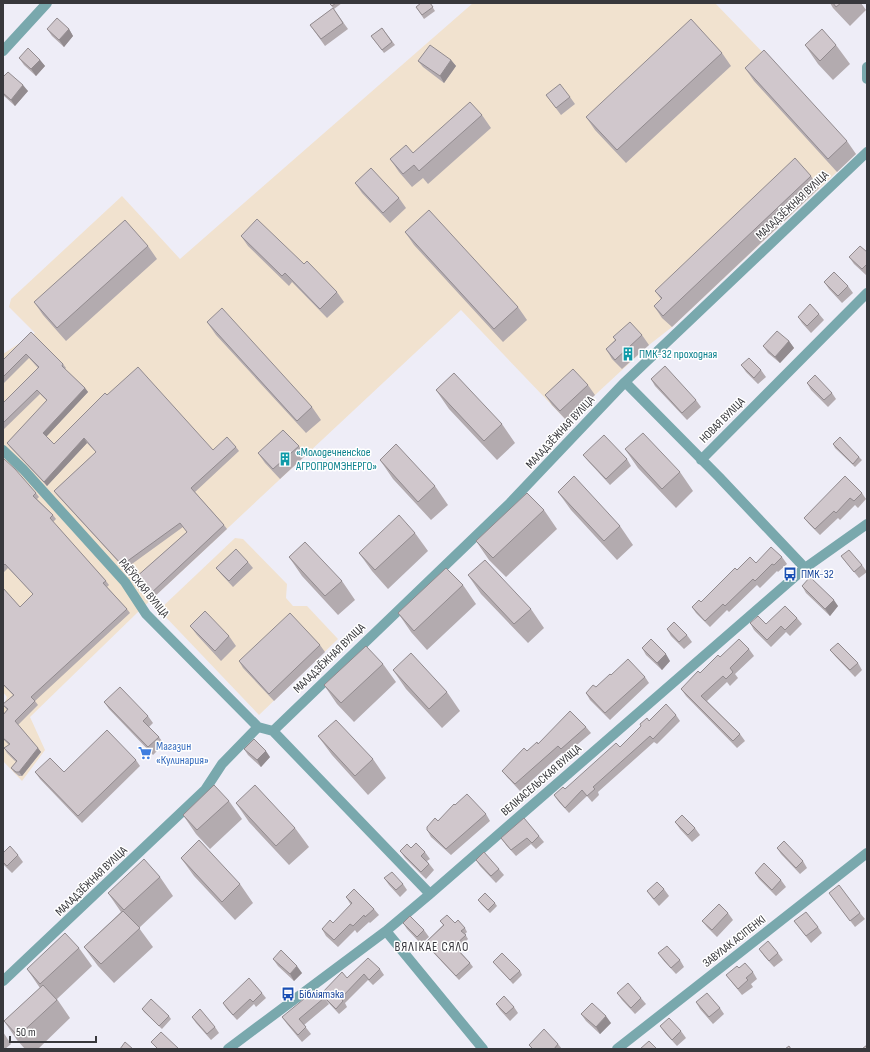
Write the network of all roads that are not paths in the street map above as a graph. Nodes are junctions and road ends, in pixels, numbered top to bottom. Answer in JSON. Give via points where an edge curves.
{"nodes":[{"id":1,"x":47,"y":3,"type":"edge"},
{"id":2,"x":3,"y":51,"type":"edge"},
{"id":3,"x":867,"y":67,"type":"edge"},
{"id":4,"x":867,"y":79,"type":"edge"},
{"id":5,"x":867,"y":152,"type":"edge"},
{"id":6,"x":867,"y":293,"type":"edge"},
{"id":7,"x":624,"y":382,"type":"junction"},
{"id":8,"x":3,"y":450,"type":"edge"},
{"id":9,"x":701,"y":460,"type":"junction"},
{"id":10,"x":867,"y":524,"type":"edge"},
{"id":11,"x":805,"y":568,"type":"junction"},
{"id":12,"x":258,"y":727,"type":"junction"},
{"id":13,"x":273,"y":731,"type":"junction"},
{"id":14,"x":867,"y":853,"type":"edge"},
{"id":15,"x":430,"y":894,"type":"junction"},
{"id":16,"x":386,"y":931,"type":"junction"},
{"id":17,"x":3,"y":981,"type":"edge"},
{"id":18,"x":228,"y":1049,"type":"edge"},
{"id":19,"x":483,"y":1049,"type":"edge"},
{"id":20,"x":617,"y":1049,"type":"edge"}],
"edges":[{"from":1,"to":2,"type":"street"},
{"from":3,"to":4,"type":"street"},
{"from":5,"to":7,"type":"street","name":"МАЛАДЗЁЖНАЯ ВУЛІЦА"},
{"from":6,"to":9,"type":"street","name":"НОВАЯ ВУЛІЦА"},
{"from":7,"to":9,"type":"street"},
{"from":7,"to":13,"type":"street","name":"МАЛАДЗЁЖНАЯ ВУЛІЦА","via":[[510,502]]},
{"from":8,"to":12,"type":"street","name":"РАЁЎСКАЯ ВУЛІЦА","via":[[23,468],[125,582],[146,614]]},
{"from":9,"to":11,"type":"street","name":"НОВАЯ ВУЛІЦА"},
{"from":10,"to":11,"type":"street","name":"ВЕЛІКАСЕЛЬСКАЯ ВУЛІЦА"},
{"from":11,"to":15,"type":"street","name":"ВЕЛІКАСЕЛЬСКАЯ ВУЛІЦА"},
{"from":12,"to":13,"type":"street"},
{"from":12,"to":17,"type":"street","name":"МАЛАДЗЁЖНАЯ ВУЛІЦА","via":[[222,764],[205,790]]},
{"from":13,"to":15,"type":"street"},
{"from":14,"to":20,"type":"street","name":"ЗАВУЛАК АСІПЕНКІ"},
{"from":15,"to":16,"type":"street","name":"ВЕЛІКАСЕЛЬСКАЯ ВУЛІЦА"},
{"from":16,"to":18,"type":"street","name":"ВЕЛІКАСЕЛЬСКАЯ ВУЛІЦА"},
{"from":16,"to":19,"type":"street"}]}
